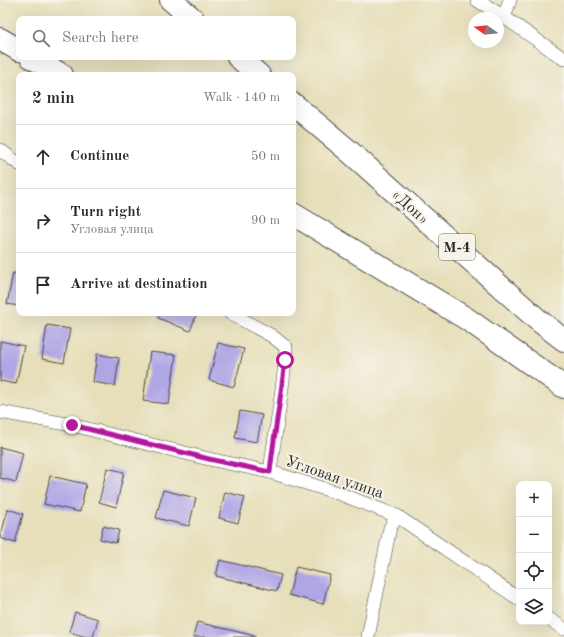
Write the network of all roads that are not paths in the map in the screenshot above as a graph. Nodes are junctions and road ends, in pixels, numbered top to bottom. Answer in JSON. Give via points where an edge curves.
{"nodes":[{"id":1,"x":171,"y":0,"type":"edge"},
{"id":2,"x":477,"y":0,"type":"edge"},
{"id":3,"x":510,"y":0,"type":"edge"},
{"id":4,"x":495,"y":12,"type":"edge"},
{"id":5,"x":190,"y":16,"type":"edge"},
{"id":6,"x":504,"y":18,"type":"joint"},
{"id":7,"x":0,"y":39,"type":"edge"},
{"id":8,"x":16,"y":48,"type":"edge"},
{"id":9,"x":564,"y":59,"type":"edge"},
{"id":10,"x":36,"y":60,"type":"edge"},
{"id":11,"x":242,"y":60,"type":"edge"},
{"id":12,"x":57,"y":72,"type":"edge"},
{"id":13,"x":256,"y":72,"type":"edge"},
{"id":14,"x":296,"y":107,"type":"edge"},
{"id":15,"x":0,"y":150,"type":"edge"},
{"id":16,"x":16,"y":162,"type":"edge"},
{"id":17,"x":296,"y":216,"type":"edge"},
{"id":18,"x":235,"y":316,"type":"edge"},
{"id":19,"x":564,"y":340,"type":"edge"},
{"id":20,"x":564,"y":387,"type":"edge"},
{"id":21,"x":0,"y":412,"type":"edge"},
{"id":22,"x":270,"y":472,"type":"junction"},
{"id":23,"x":397,"y":516,"type":"junction"},
{"id":24,"x":516,"y":596,"type":"edge"},
{"id":25,"x":552,"y":621,"type":"edge"},
{"id":26,"x":564,"y":629,"type":"edge"},
{"id":27,"x":368,"y":637,"type":"edge"}],
"edges":[{"from":1,"to":5,"type":"highway"},
{"from":2,"to":4,"type":"street"},
{"from":3,"to":6,"type":"street"},
{"from":6,"to":9,"type":"street"},
{"from":7,"to":8,"type":"highway"},
{"from":10,"to":12,"type":"highway"},
{"from":11,"to":13,"type":"highway"},
{"from":14,"to":19,"type":"highway","name":"«Дон»","number":"М-4"},
{"from":15,"to":16,"type":"street"},
{"from":17,"to":20,"type":"highway","via":[[467,319]]},
{"from":18,"to":22,"type":"street","via":[[272,336],[286,347]]},
{"from":21,"to":22,"type":"street","name":"Угловая улица","via":[[72,425]]},
{"from":22,"to":23,"type":"street","name":"Угловая улица","via":[[338,492]]},
{"from":23,"to":24,"type":"street","name":"Угловая улица"},
{"from":23,"to":27,"type":"street","via":[[390,528]]},
{"from":25,"to":26,"type":"street"}]}
